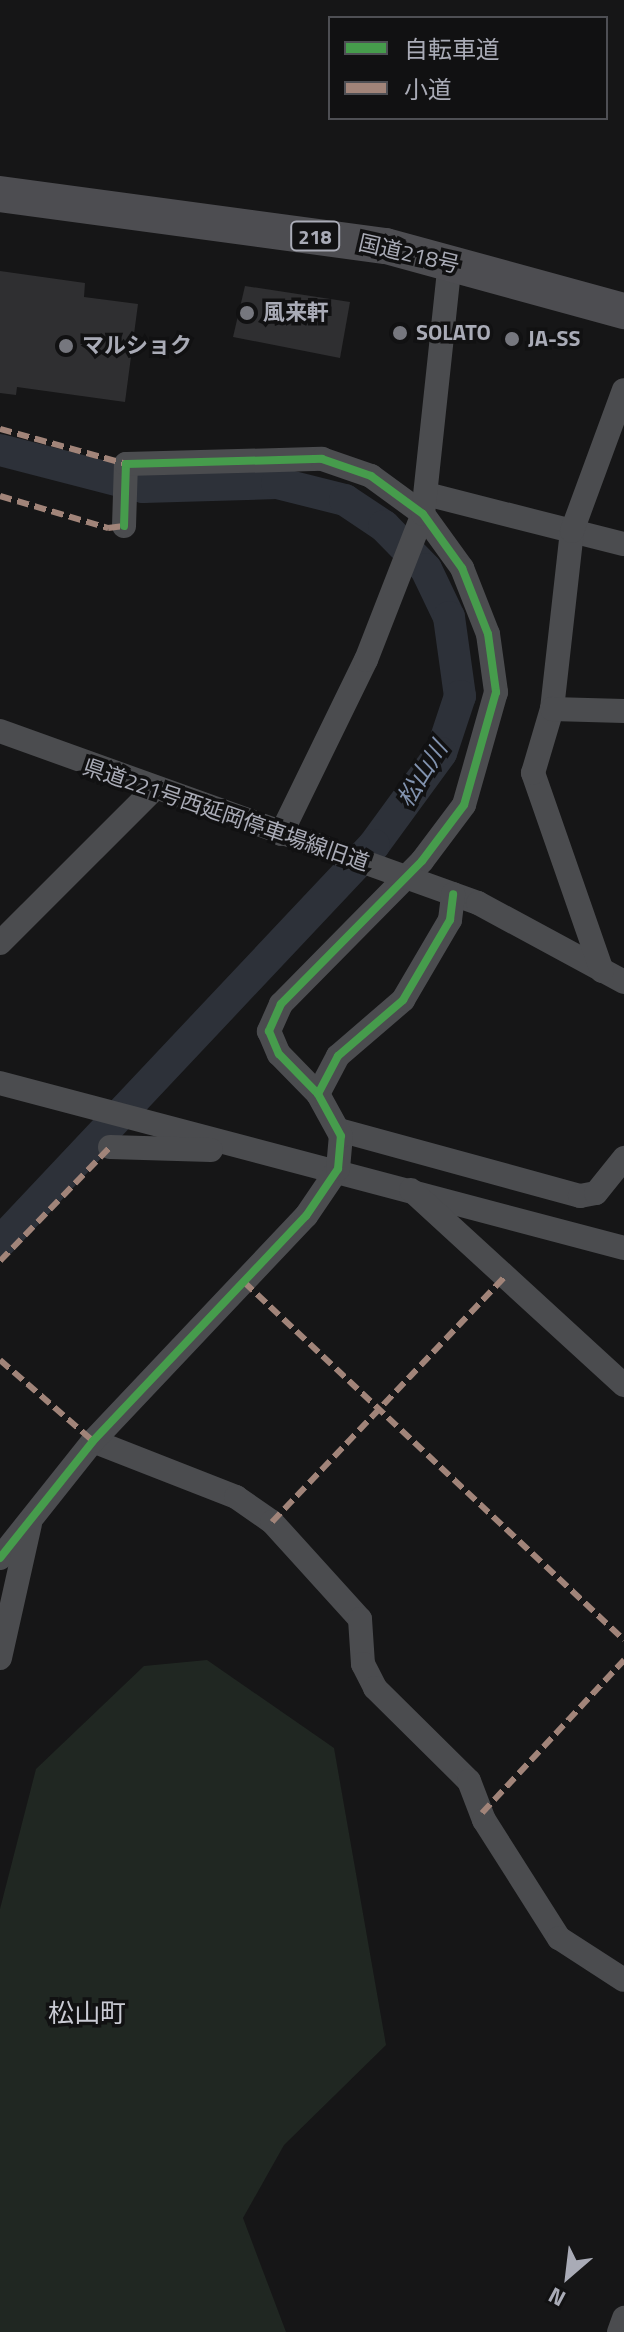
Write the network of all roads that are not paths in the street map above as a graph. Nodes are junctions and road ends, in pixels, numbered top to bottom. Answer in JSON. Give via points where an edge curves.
{"nodes":[{"id":1,"x":0,"y":194,"type":"edge"},
{"id":2,"x":450,"y":262,"type":"junction"},
{"id":3,"x":624,"y":311,"type":"edge"},
{"id":4,"x":624,"y":390,"type":"edge"},
{"id":5,"x":424,"y":507,"type":"junction"},
{"id":6,"x":124,"y":526,"type":"dead end"},
{"id":7,"x":572,"y":531,"type":"junction"},
{"id":8,"x":624,"y":544,"type":"edge"},
{"id":9,"x":552,"y":709,"type":"junction"},
{"id":10,"x":624,"y":711,"type":"edge"},
{"id":11,"x":0,"y":731,"type":"edge"},
{"id":12,"x":152,"y":791,"type":"junction"},
{"id":13,"x":281,"y":834,"type":"junction"},
{"id":14,"x":400,"y":877,"type":"junction"},
{"id":15,"x":453,"y":894,"type":"junction"},
{"id":16,"x":0,"y":943,"type":"edge"},
{"id":17,"x":602,"y":971,"type":"junction"},
{"id":18,"x":624,"y":982,"type":"edge"},
{"id":19,"x":0,"y":1083,"type":"edge"},
{"id":20,"x":318,"y":1094,"type":"junction"},
{"id":21,"x":339,"y":1130,"type":"junction"},
{"id":22,"x":110,"y":1147,"type":"dead end"},
{"id":23,"x":246,"y":1151,"type":"junction"},
{"id":24,"x":624,"y":1158,"type":"edge"},
{"id":25,"x":338,"y":1169,"type":"junction"},
{"id":26,"x":407,"y":1186,"type":"junction"},
{"id":27,"x":624,"y":1248,"type":"edge"},
{"id":28,"x":624,"y":1385,"type":"edge"},
{"id":29,"x":93,"y":1441,"type":"junction"},
{"id":30,"x":31,"y":1519,"type":"junction"},
{"id":31,"x":0,"y":1558,"type":"edge"},
{"id":32,"x":0,"y":1658,"type":"edge"},
{"id":33,"x":624,"y":1980,"type":"edge"},
{"id":34,"x":624,"y":2318,"type":"edge"},
{"id":35,"x":619,"y":2332,"type":"edge"}],
"edges":[{"from":1,"to":2,"type":"highway","name":"国道218号","number":"218","via":[[386,246]]},
{"from":2,"to":3,"type":"highway","name":"国道218号","number":"218"},
{"from":2,"to":5,"type":"street"},
{"from":4,"to":7,"type":"street"},
{"from":5,"to":6,"type":"street","via":[[371,476],[322,459],[126,465]]},
{"from":5,"to":7,"type":"street"},
{"from":5,"to":13,"type":"street","via":[[393,590]]},
{"from":5,"to":14,"type":"street","via":[[462,568],[488,634],[496,692],[464,805],[422,861]]},
{"from":7,"to":8,"type":"street"},
{"from":7,"to":9,"type":"street"},
{"from":9,"to":10,"type":"street"},
{"from":9,"to":17,"type":"street","via":[[533,773]]},
{"from":11,"to":12,"type":"street","name":"県道221号西延岡停車場線旧道"},
{"from":12,"to":13,"type":"street","name":"県道221号西延岡停車場線旧道"},
{"from":12,"to":16,"type":"street"},
{"from":13,"to":14,"type":"street","name":"県道221号西延岡停車場線旧道"},
{"from":14,"to":15,"type":"street","name":"県道221号西延岡停車場線旧道"},
{"from":14,"to":20,"type":"street","via":[[281,1004],[269,1031],[279,1054]]},
{"from":15,"to":17,"type":"street","name":"県道221号西延岡停車場線旧道"},
{"from":15,"to":20,"type":"street","via":[[450,920],[403,1000],[338,1056]]},
{"from":17,"to":18,"type":"street","name":"県道221号西延岡停車場線旧道"},
{"from":19,"to":23,"type":"street"},
{"from":20,"to":21,"type":"street"},
{"from":21,"to":24,"type":"street","via":[[580,1196],[596,1193]]},
{"from":21,"to":25,"type":"street"},
{"from":22,"to":23,"type":"street"},
{"from":23,"to":25,"type":"street"},
{"from":25,"to":26,"type":"street"},
{"from":25,"to":29,"type":"street","via":[[306,1216]]},
{"from":26,"to":27,"type":"street"},
{"from":26,"to":28,"type":"street"},
{"from":29,"to":30,"type":"street"},
{"from":29,"to":33,"type":"street","via":[[236,1497],[272,1522],[360,1619],[363,1664],[375,1688],[469,1781],[484,1820],[559,1938]]},
{"from":30,"to":31,"type":"street"},
{"from":30,"to":32,"type":"street"},
{"from":34,"to":35,"type":"street"}]}
